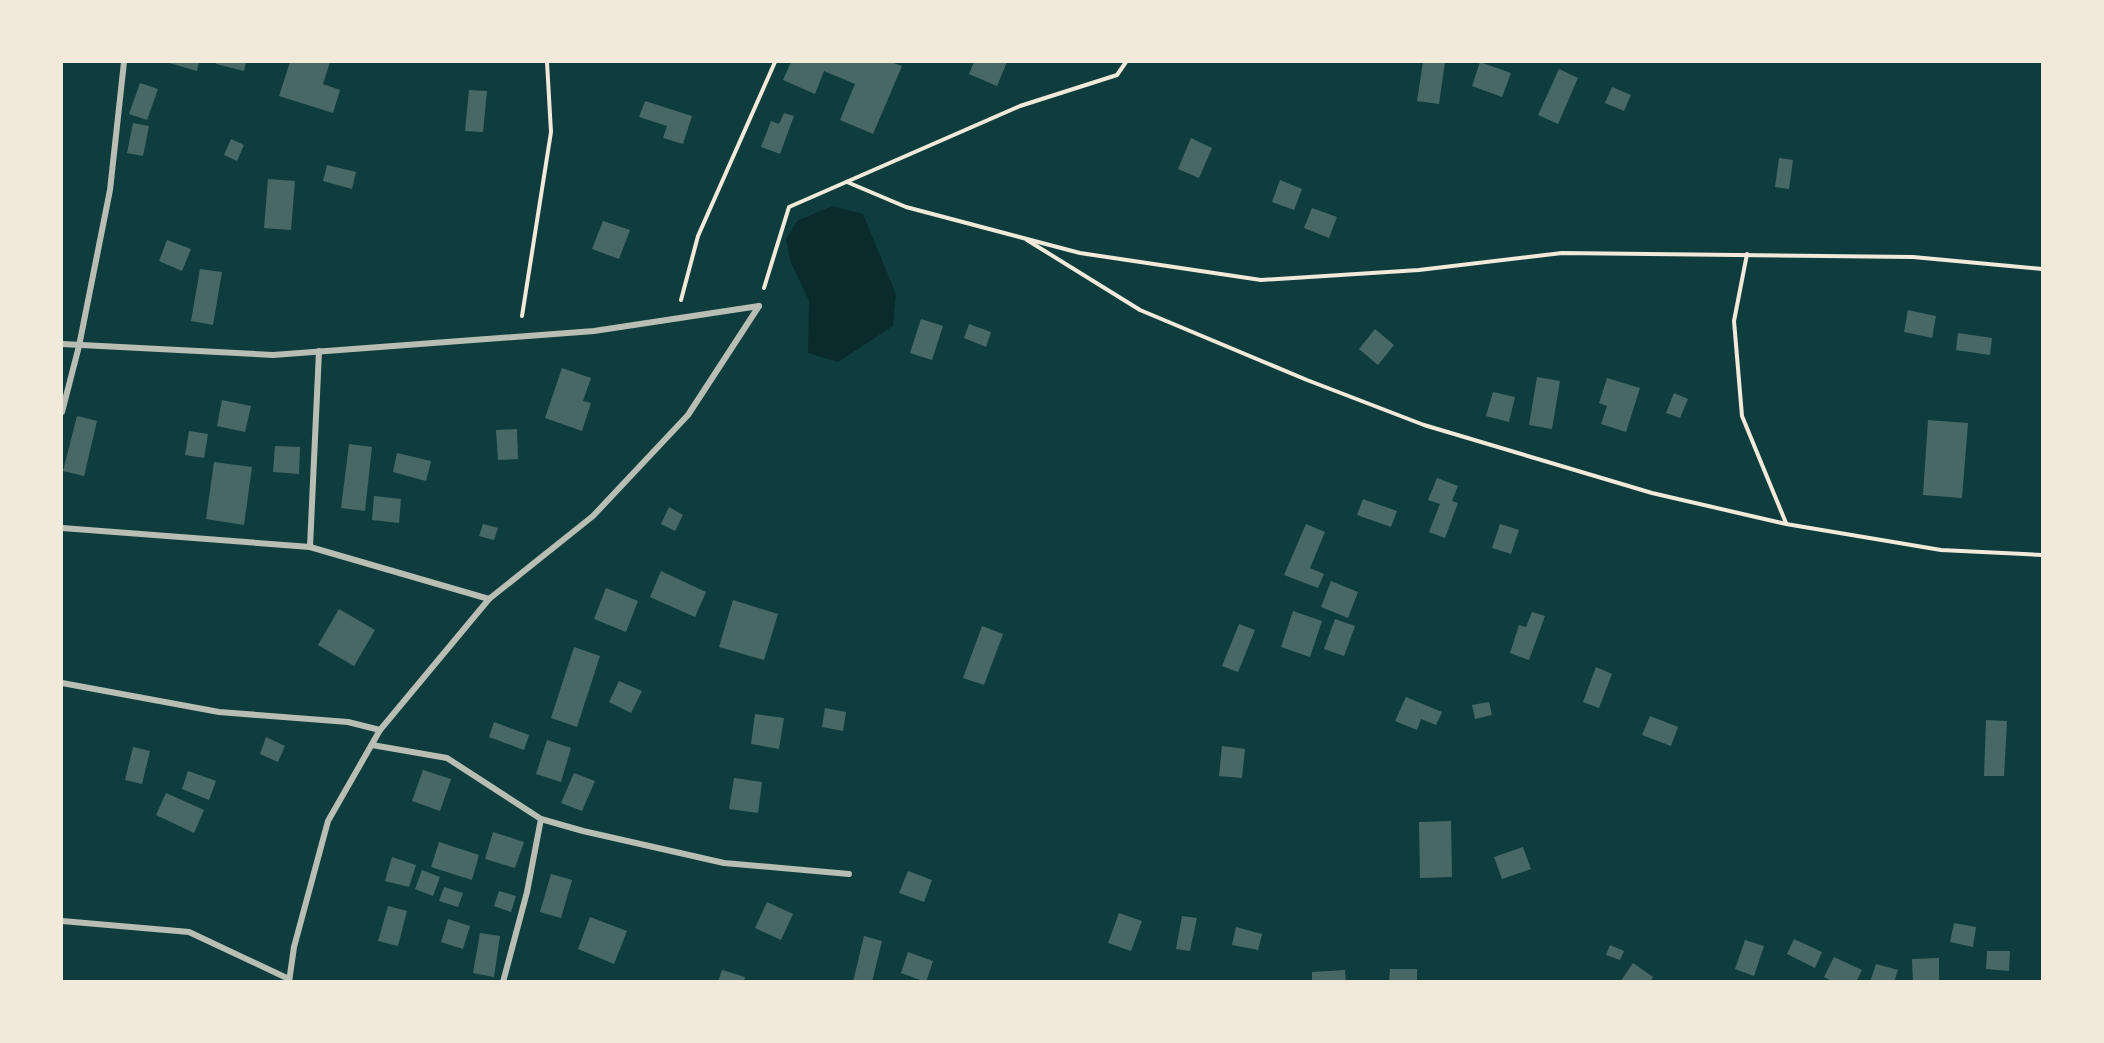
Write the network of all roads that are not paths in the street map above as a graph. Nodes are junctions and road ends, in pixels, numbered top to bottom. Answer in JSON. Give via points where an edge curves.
{"nodes":[{"id":1,"x":124,"y":62,"type":"edge"},
{"id":2,"x":62,"y":344,"type":"edge"},
{"id":3,"x":79,"y":346,"type":"junction"},
{"id":4,"x":319,"y":351,"type":"junction"},
{"id":5,"x":62,"y":412,"type":"edge"},
{"id":6,"x":62,"y":528,"type":"edge"},
{"id":7,"x":310,"y":547,"type":"junction"},
{"id":8,"x":489,"y":599,"type":"junction"},
{"id":9,"x":62,"y":683,"type":"edge"},
{"id":10,"x":380,"y":730,"type":"junction"},
{"id":11,"x":372,"y":745,"type":"junction"},
{"id":12,"x":541,"y":819,"type":"junction"},
{"id":13,"x":849,"y":874,"type":"dead end"},
{"id":14,"x":62,"y":921,"type":"edge"},
{"id":15,"x":289,"y":980,"type":"edge"},
{"id":16,"x":503,"y":981,"type":"edge"}],
"edges":[{"from":1,"to":3,"type":"street","via":[[110,190]]},
{"from":2,"to":3,"type":"street"},
{"from":3,"to":4,"type":"street","via":[[273,355]]},
{"from":3,"to":5,"type":"street"},
{"from":4,"to":7,"type":"street"},
{"from":4,"to":8,"type":"street","via":[[594,331],[759,306],[688,415],[593,516]]},
{"from":6,"to":7,"type":"street"},
{"from":7,"to":8,"type":"street"},
{"from":8,"to":10,"type":"street"},
{"from":9,"to":10,"type":"street","via":[[219,712],[348,722]]},
{"from":10,"to":11,"type":"street"},
{"from":11,"to":12,"type":"street","via":[[447,758]]},
{"from":11,"to":15,"type":"street","via":[[328,821],[294,947]]},
{"from":12,"to":13,"type":"street","via":[[724,863]]},
{"from":12,"to":16,"type":"street"},
{"from":14,"to":15,"type":"street","via":[[189,932]]}]}
